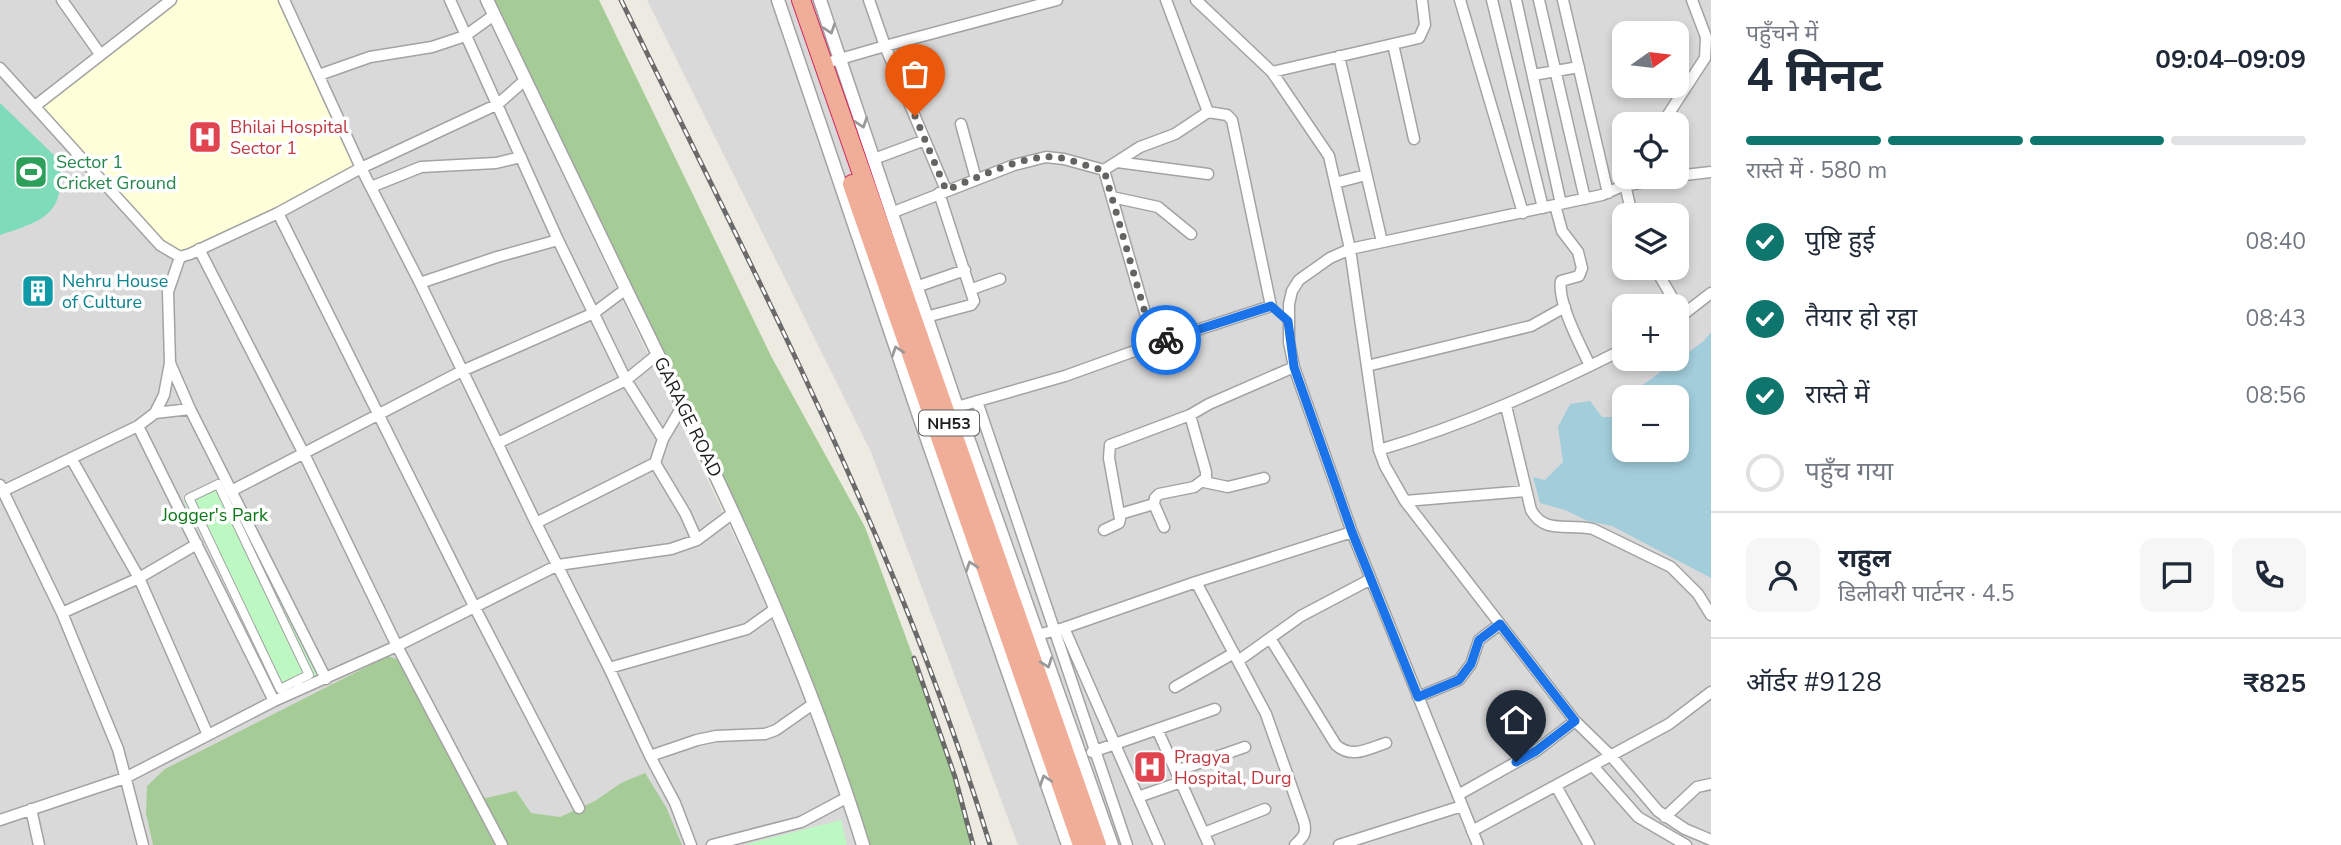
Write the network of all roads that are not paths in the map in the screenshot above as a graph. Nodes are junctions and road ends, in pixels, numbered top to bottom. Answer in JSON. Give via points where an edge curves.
{"nodes":[{"id":1,"x":62,"y":0,"type":"edge"},
{"id":2,"x":171,"y":0,"type":"edge"},
{"id":3,"x":284,"y":0,"type":"edge"},
{"id":4,"x":450,"y":0,"type":"edge"},
{"id":5,"x":487,"y":0,"type":"edge"},
{"id":6,"x":778,"y":0,"type":"edge"},
{"id":7,"x":789,"y":0,"type":"edge"},
{"id":8,"x":801,"y":0,"type":"edge"},
{"id":9,"x":820,"y":0,"type":"edge"},
{"id":10,"x":869,"y":0,"type":"edge"},
{"id":11,"x":1057,"y":0,"type":"edge"},
{"id":12,"x":1166,"y":0,"type":"edge"},
{"id":13,"x":1196,"y":0,"type":"edge"},
{"id":14,"x":1422,"y":0,"type":"edge"},
{"id":15,"x":1460,"y":0,"type":"edge"},
{"id":16,"x":1492,"y":0,"type":"edge"},
{"id":17,"x":1516,"y":0,"type":"edge"},
{"id":18,"x":1539,"y":0,"type":"edge"},
{"id":19,"x":1563,"y":0,"type":"edge"},
{"id":20,"x":1692,"y":0,"type":"edge"},
{"id":21,"x":494,"y":15,"type":"junction"},
{"id":22,"x":465,"y":36,"type":"junction"},
{"id":23,"x":1393,"y":44,"type":"junction"},
{"id":24,"x":885,"y":46,"type":"junction"},
{"id":25,"x":1708,"y":51,"type":"edge"},
{"id":26,"x":100,"y":54,"type":"junction"},
{"id":27,"x":1339,"y":57,"type":"junction"},
{"id":28,"x":832,"y":62,"type":"junction"},
{"id":29,"x":1579,"y":67,"type":"junction"},
{"id":30,"x":0,"y":68,"type":"edge"},
{"id":31,"x":1556,"y":71,"type":"junction"},
{"id":32,"x":1272,"y":72,"type":"junction"},
{"id":33,"x":318,"y":75,"type":"junction"},
{"id":34,"x":1532,"y":75,"type":"junction"},
{"id":35,"x":526,"y":80,"type":"junction"},
{"id":36,"x":498,"y":104,"type":"junction"},
{"id":37,"x":35,"y":106,"type":"junction"},
{"id":38,"x":1208,"y":112,"type":"junction"},
{"id":39,"x":1670,"y":112,"type":"edge"},
{"id":40,"x":961,"y":124,"type":"dead end"},
{"id":41,"x":1414,"y":139,"type":"dead end"},
{"id":42,"x":925,"y":140,"type":"junction"},
{"id":43,"x":521,"y":157,"type":"junction"},
{"id":44,"x":873,"y":159,"type":"junction"},
{"id":45,"x":1117,"y":162,"type":"junction"},
{"id":46,"x":361,"y":168,"type":"junction"},
{"id":47,"x":1104,"y":170,"type":"junction"},
{"id":48,"x":1711,"y":172,"type":"edge"},
{"id":49,"x":1208,"y":174,"type":"dead end"},
{"id":50,"x":1689,"y":175,"type":"edge"},
{"id":51,"x":1366,"y":176,"type":"junction"},
{"id":52,"x":976,"y":179,"type":"junction"},
{"id":53,"x":1335,"y":183,"type":"junction"},
{"id":54,"x":371,"y":187,"type":"junction"},
{"id":55,"x":1616,"y":189,"type":"edge"},
{"id":56,"x":942,"y":192,"type":"junction"},
{"id":57,"x":1608,"y":193,"type":"junction"},
{"id":58,"x":1112,"y":197,"type":"junction"},
{"id":59,"x":1585,"y":199,"type":"junction"},
{"id":60,"x":1558,"y":204,"type":"junction"},
{"id":61,"x":1543,"y":208,"type":"junction"},
{"id":62,"x":278,"y":213,"type":"junction"},
{"id":63,"x":891,"y":213,"type":"junction"},
{"id":64,"x":1523,"y":213,"type":"junction"},
{"id":65,"x":1191,"y":234,"type":"dead end"},
{"id":66,"x":558,"y":240,"type":"junction"},
{"id":67,"x":1382,"y":242,"type":"junction"},
{"id":68,"x":199,"y":248,"type":"junction"},
{"id":69,"x":1350,"y":248,"type":"junction"},
{"id":70,"x":180,"y":257,"type":"junction"},
{"id":71,"x":965,"y":270,"type":"junction"},
{"id":72,"x":1000,"y":279,"type":"dead end"},
{"id":73,"x":420,"y":283,"type":"junction"},
{"id":74,"x":916,"y":287,"type":"junction"},
{"id":75,"x":626,"y":289,"type":"junction"},
{"id":76,"x":972,"y":289,"type":"junction"},
{"id":77,"x":1711,"y":293,"type":"edge"},
{"id":78,"x":1271,"y":306,"type":"junction"},
{"id":79,"x":1565,"y":307,"type":"junction"},
{"id":80,"x":1689,"y":311,"type":"edge"},
{"id":81,"x":594,"y":313,"type":"junction"},
{"id":82,"x":926,"y":317,"type":"junction"},
{"id":83,"x":1288,"y":321,"type":"junction"},
{"id":84,"x":1154,"y":344,"type":"junction"},
{"id":85,"x":658,"y":354,"type":"junction"},
{"id":86,"x":1612,"y":355,"type":"edge"},
{"id":87,"x":170,"y":363,"type":"junction"},
{"id":88,"x":1367,"y":366,"type":"junction"},
{"id":89,"x":1590,"y":366,"type":"junction"},
{"id":90,"x":1294,"y":367,"type":"junction"},
{"id":91,"x":462,"y":371,"type":"junction"},
{"id":92,"x":626,"y":380,"type":"junction"},
{"id":93,"x":977,"y":401,"type":"junction"},
{"id":94,"x":684,"y":405,"type":"junction"},
{"id":95,"x":1506,"y":406,"type":"junction"},
{"id":96,"x":957,"y":407,"type":"junction"},
{"id":97,"x":190,"y":409,"type":"junction"},
{"id":98,"x":155,"y":413,"type":"junction"},
{"id":99,"x":1190,"y":415,"type":"junction"},
{"id":100,"x":379,"y":416,"type":"junction"},
{"id":101,"x":138,"y":426,"type":"junction"},
{"id":102,"x":663,"y":439,"type":"junction"},
{"id":103,"x":498,"y":443,"type":"junction"},
{"id":104,"x":1379,"y":450,"type":"junction"},
{"id":105,"x":304,"y":454,"type":"junction"},
{"id":106,"x":71,"y":458,"type":"junction"},
{"id":107,"x":655,"y":463,"type":"junction"},
{"id":108,"x":974,"y":474,"type":"junction"},
{"id":109,"x":1264,"y":478,"type":"dead end"},
{"id":110,"x":1204,"y":482,"type":"junction"},
{"id":111,"x":1,"y":488,"type":"edge"},
{"id":112,"x":231,"y":491,"type":"junction"},
{"id":113,"x":1526,"y":491,"type":"junction"},
{"id":114,"x":1405,"y":501,"type":"junction"},
{"id":115,"x":1154,"y":503,"type":"junction"},
{"id":116,"x":733,"y":513,"type":"junction"},
{"id":117,"x":1120,"y":514,"type":"junction"},
{"id":118,"x":536,"y":523,"type":"junction"},
{"id":119,"x":1164,"y":527,"type":"dead end"},
{"id":120,"x":1104,"y":530,"type":"dead end"},
{"id":121,"x":1352,"y":532,"type":"junction"},
{"id":122,"x":697,"y":540,"type":"junction"},
{"id":123,"x":197,"y":544,"type":"junction"},
{"id":124,"x":558,"y":565,"type":"junction"},
{"id":125,"x":139,"y":578,"type":"junction"},
{"id":126,"x":1371,"y":579,"type":"junction"},
{"id":127,"x":1196,"y":582,"type":"junction"},
{"id":128,"x":475,"y":608,"type":"junction"},
{"id":129,"x":775,"y":609,"type":"junction"},
{"id":130,"x":62,"y":613,"type":"junction"},
{"id":131,"x":1711,"y":615,"type":"edge"},
{"id":132,"x":1500,"y":624,"type":"junction"},
{"id":133,"x":1060,"y":630,"type":"junction"},
{"id":134,"x":1037,"y":635,"type":"junction"},
{"id":135,"x":1270,"y":638,"type":"junction"},
{"id":136,"x":397,"y":646,"type":"junction"},
{"id":137,"x":1236,"y":657,"type":"junction"},
{"id":138,"x":609,"y":668,"type":"junction"},
{"id":139,"x":326,"y":680,"type":"junction"},
{"id":140,"x":298,"y":686,"type":"junction"},
{"id":141,"x":1175,"y":687,"type":"dead end"},
{"id":142,"x":1711,"y":692,"type":"edge"},
{"id":143,"x":1418,"y":697,"type":"junction"},
{"id":144,"x":274,"y":701,"type":"junction"},
{"id":145,"x":813,"y":704,"type":"junction"},
{"id":146,"x":1215,"y":709,"type":"dead end"},
{"id":147,"x":1575,"y":721,"type":"junction"},
{"id":148,"x":1157,"y":729,"type":"junction"},
{"id":149,"x":208,"y":735,"type":"junction"},
{"id":150,"x":1385,"y":743,"type":"dead end"},
{"id":151,"x":1115,"y":744,"type":"junction"},
{"id":152,"x":1245,"y":747,"type":"dead end"},
{"id":153,"x":1096,"y":751,"type":"junction"},
{"id":154,"x":650,"y":756,"type":"junction"},
{"id":155,"x":1611,"y":756,"type":"junction"},
{"id":156,"x":1081,"y":757,"type":"junction"},
{"id":157,"x":1593,"y":766,"type":"junction"},
{"id":158,"x":1178,"y":776,"type":"junction"},
{"id":159,"x":125,"y":778,"type":"junction"},
{"id":160,"x":1711,"y":784,"type":"edge"},
{"id":161,"x":1556,"y":786,"type":"junction"},
{"id":162,"x":848,"y":796,"type":"junction"},
{"id":163,"x":1138,"y":797,"type":"junction"},
{"id":164,"x":1460,"y":801,"type":"junction"},
{"id":165,"x":579,"y":808,"type":"dead end"},
{"id":166,"x":31,"y":809,"type":"junction"},
{"id":167,"x":1265,"y":809,"type":"dead end"},
{"id":168,"x":1665,"y":817,"type":"junction"},
{"id":169,"x":0,"y":820,"type":"edge"},
{"id":170,"x":1472,"y":831,"type":"junction"},
{"id":171,"x":1204,"y":833,"type":"junction"},
{"id":172,"x":1711,"y":839,"type":"edge"},
{"id":173,"x":39,"y":845,"type":"edge"},
{"id":174,"x":143,"y":845,"type":"edge"},
{"id":175,"x":502,"y":845,"type":"edge"},
{"id":176,"x":691,"y":845,"type":"edge"},
{"id":177,"x":712,"y":845,"type":"edge"},
{"id":178,"x":863,"y":845,"type":"edge"},
{"id":179,"x":1068,"y":845,"type":"edge"},
{"id":180,"x":1082,"y":845,"type":"edge"},
{"id":181,"x":1097,"y":845,"type":"edge"},
{"id":182,"x":1112,"y":845,"type":"edge"},
{"id":183,"x":1127,"y":845,"type":"edge"},
{"id":184,"x":1159,"y":845,"type":"edge"},
{"id":185,"x":1209,"y":845,"type":"edge"},
{"id":186,"x":1294,"y":845,"type":"edge"},
{"id":187,"x":1339,"y":845,"type":"edge"},
{"id":188,"x":1478,"y":845,"type":"edge"},
{"id":189,"x":1589,"y":845,"type":"edge"},
{"id":190,"x":1686,"y":845,"type":"edge"}],
"edges":[{"from":1,"to":26,"type":"street"},
{"from":2,"to":26,"type":"street"},
{"from":3,"to":33,"type":"street"},
{"from":4,"to":22,"type":"street"},
{"from":5,"to":21,"type":"street","name":"GARAGE ROAD"},
{"from":179,"to":6,"type":"street","one_way":true},
{"from":7,"to":180,"type":"highway","number":"NH53"},
{"from":8,"to":28,"type":"highway","number":"NH53"},
{"from":9,"to":28,"type":"street","one_way":true},
{"from":10,"to":24,"type":"street"},
{"from":11,"to":24,"type":"street"},
{"from":12,"to":38,"type":"street"},
{"from":13,"to":32,"type":"street"},
{"from":14,"to":23,"type":"street","via":[[1424,32],[1419,38]]},
{"from":15,"to":64,"type":"street"},
{"from":16,"to":61,"type":"street"},
{"from":17,"to":34,"type":"street"},
{"from":18,"to":31,"type":"street"},
{"from":19,"to":29,"type":"street"},
{"from":20,"to":25,"type":"street"},
{"from":21,"to":22,"type":"street"},
{"from":21,"to":35,"type":"street","name":"GARAGE ROAD"},
{"from":22,"to":33,"type":"street","via":[[432,47],[370,57]]},
{"from":22,"to":36,"type":"street"},
{"from":23,"to":27,"type":"street"},
{"from":23,"to":41,"type":"street"},
{"from":24,"to":28,"type":"street"},
{"from":24,"to":42,"type":"street"},
{"from":25,"to":39,"type":"street"},
{"from":26,"to":37,"type":"street"},
{"from":27,"to":32,"type":"street"},
{"from":27,"to":51,"type":"street"},
{"from":28,"to":44,"type":"street","one_way":true},
{"from":28,"to":108,"type":"highway","number":"NH53"},
{"from":29,"to":31,"type":"street"},
{"from":29,"to":57,"type":"street"},
{"from":30,"to":37,"type":"street"},
{"from":31,"to":34,"type":"street"},
{"from":31,"to":59,"type":"street"},
{"from":32,"to":53,"type":"street","via":[[1325,149]]},
{"from":33,"to":46,"type":"street"},
{"from":34,"to":60,"type":"street"},
{"from":35,"to":36,"type":"street"},
{"from":35,"to":75,"type":"street","name":"GARAGE ROAD"},
{"from":36,"to":43,"type":"street"},
{"from":36,"to":46,"type":"street"},
{"from":37,"to":70,"type":"street","via":[[159,245]]},
{"from":38,"to":45,"type":"street"},
{"from":38,"to":78,"type":"street","via":[[1232,120]]},
{"from":40,"to":52,"type":"street"},
{"from":42,"to":44,"type":"street"},
{"from":42,"to":56,"type":"street"},
{"from":43,"to":54,"type":"street","via":[[421,167]]},
{"from":43,"to":66,"type":"street"},
{"from":44,"to":63,"type":"street"},
{"from":45,"to":47,"type":"street"},
{"from":45,"to":49,"type":"street"},
{"from":46,"to":54,"type":"street"},
{"from":46,"to":62,"type":"street"},
{"from":47,"to":52,"type":"street","via":[[1046,157]]},
{"from":47,"to":58,"type":"street"},
{"from":48,"to":50,"type":"street"},
{"from":51,"to":53,"type":"street"},
{"from":51,"to":67,"type":"street"},
{"from":52,"to":56,"type":"street"},
{"from":53,"to":69,"type":"street"},
{"from":54,"to":73,"type":"street"},
{"from":55,"to":57,"type":"street"},
{"from":56,"to":63,"type":"street"},
{"from":56,"to":71,"type":"street"},
{"from":57,"to":59,"type":"street"},
{"from":58,"to":65,"type":"street","via":[[1158,207]]},
{"from":58,"to":84,"type":"street"},
{"from":59,"to":60,"type":"street"},
{"from":60,"to":61,"type":"street"},
{"from":60,"to":79,"type":"street","via":[[1562,231],[1578,252],[1582,268],[1579,276],[1561,281]]},
{"from":61,"to":64,"type":"street"},
{"from":62,"to":68,"type":"street"},
{"from":62,"to":100,"type":"street"},
{"from":63,"to":74,"type":"street"},
{"from":64,"to":67,"type":"street"},
{"from":66,"to":73,"type":"street"},
{"from":66,"to":81,"type":"street"},
{"from":67,"to":69,"type":"street"},
{"from":68,"to":70,"type":"street"},
{"from":68,"to":105,"type":"street"},
{"from":69,"to":83,"type":"street","via":[[1299,280],[1292,291]]},
{"from":69,"to":88,"type":"street"},
{"from":70,"to":87,"type":"street","via":[[168,292]]},
{"from":71,"to":74,"type":"street"},
{"from":71,"to":76,"type":"street"},
{"from":72,"to":76,"type":"street"},
{"from":73,"to":91,"type":"street"},
{"from":74,"to":82,"type":"street"},
{"from":75,"to":81,"type":"street"},
{"from":75,"to":85,"type":"street","name":"GARAGE ROAD"},
{"from":76,"to":82,"type":"street","via":[[971,304]]},
{"from":77,"to":80,"type":"street"},
{"from":78,"to":83,"type":"street"},
{"from":78,"to":84,"type":"street"},
{"from":79,"to":88,"type":"street","via":[[1531,326]]},
{"from":79,"to":89,"type":"street"},
{"from":81,"to":91,"type":"street"},
{"from":81,"to":92,"type":"street"},
{"from":82,"to":96,"type":"street"},
{"from":83,"to":90,"type":"street"},
{"from":84,"to":93,"type":"street"},
{"from":85,"to":92,"type":"street"},
{"from":85,"to":94,"type":"street","name":"GARAGE ROAD"},
{"from":86,"to":89,"type":"street"},
{"from":87,"to":97,"type":"street"},
{"from":87,"to":98,"type":"street"},
{"from":88,"to":104,"type":"street"},
{"from":89,"to":95,"type":"street"},
{"from":90,"to":99,"type":"street"},
{"from":90,"to":121,"type":"street"},
{"from":91,"to":100,"type":"street"},
{"from":91,"to":103,"type":"street"},
{"from":92,"to":102,"type":"street"},
{"from":92,"to":103,"type":"street"},
{"from":93,"to":96,"type":"street"},
{"from":93,"to":133,"type":"street"},
{"from":94,"to":102,"type":"street"},
{"from":94,"to":116,"type":"street","name":"GARAGE ROAD"},
{"from":95,"to":104,"type":"street"},
{"from":95,"to":113,"type":"street"},
{"from":96,"to":108,"type":"street"},
{"from":97,"to":98,"type":"street"},
{"from":97,"to":112,"type":"street"},
{"from":98,"to":101,"type":"street"},
{"from":99,"to":110,"type":"street","via":[[1206,472]]},
{"from":99,"to":117,"type":"street","via":[[1110,445]]},
{"from":100,"to":105,"type":"street"},
{"from":100,"to":128,"type":"street"},
{"from":101,"to":106,"type":"street"},
{"from":101,"to":123,"type":"street"},
{"from":102,"to":107,"type":"street"},
{"from":103,"to":118,"type":"street"},
{"from":104,"to":114,"type":"street"},
{"from":105,"to":112,"type":"street"},
{"from":105,"to":136,"type":"street"},
{"from":106,"to":111,"type":"street"},
{"from":106,"to":125,"type":"street"},
{"from":107,"to":118,"type":"street"},
{"from":107,"to":122,"type":"street"},
{"from":108,"to":134,"type":"street"},
{"from":108,"to":181,"type":"highway","number":"NH53"},
{"from":109,"to":110,"type":"street","via":[[1228,486]]},
{"from":110,"to":115,"type":"street","via":[[1159,494]]},
{"from":111,"to":130,"type":"street"},
{"from":112,"to":139,"type":"street"},
{"from":113,"to":114,"type":"street"},
{"from":113,"to":131,"type":"street","via":[[1538,522],[1593,528],[1671,567]]},
{"from":114,"to":132,"type":"street"},
{"from":115,"to":117,"type":"street"},
{"from":115,"to":119,"type":"street"},
{"from":116,"to":122,"type":"street"},
{"from":116,"to":129,"type":"street","name":"GARAGE ROAD"},
{"from":117,"to":120,"type":"street","via":[[1119,523]]},
{"from":118,"to":124,"type":"street"},
{"from":121,"to":126,"type":"street"},
{"from":121,"to":127,"type":"street"},
{"from":122,"to":124,"type":"street","via":[[671,550]]},
{"from":123,"to":125,"type":"street"},
{"from":123,"to":144,"type":"street"},
{"from":124,"to":128,"type":"street"},
{"from":124,"to":138,"type":"street"},
{"from":125,"to":130,"type":"street"},
{"from":125,"to":149,"type":"street"},
{"from":126,"to":135,"type":"street"},
{"from":126,"to":143,"type":"street"},
{"from":127,"to":133,"type":"street"},
{"from":127,"to":137,"type":"street"},
{"from":128,"to":136,"type":"street"},
{"from":128,"to":165,"type":"street"},
{"from":129,"to":138,"type":"street","via":[[747,629]]},
{"from":129,"to":145,"type":"street","name":"GARAGE ROAD"},
{"from":130,"to":159,"type":"street","via":[[118,749]]},
{"from":132,"to":143,"type":"street","via":[[1479,640],[1471,664],[1459,680]]},
{"from":132,"to":147,"type":"street"},
{"from":133,"to":134,"type":"street"},
{"from":133,"to":151,"type":"street"},
{"from":133,"to":153,"type":"street"},
{"from":134,"to":156,"type":"street","one_way":true},
{"from":135,"to":137,"type":"street"},
{"from":135,"to":150,"type":"street","via":[[1336,745],[1344,752],[1356,753]]},
{"from":136,"to":139,"type":"street"},
{"from":136,"to":175,"type":"street"},
{"from":137,"to":141,"type":"street"},
{"from":137,"to":186,"type":"street","via":[[1266,714],[1304,822],[1303,837]]},
{"from":138,"to":154,"type":"street"},
{"from":139,"to":140,"type":"street"},
{"from":140,"to":140,"type":"street","via":[[309,675],[218,484],[189,498],[280,689]]},
{"from":140,"to":144,"type":"street"},
{"from":142,"to":155,"type":"street","via":[[1669,724]]},
{"from":143,"to":164,"type":"street"},
{"from":144,"to":149,"type":"street"},
{"from":145,"to":154,"type":"street","via":[[765,734],[706,738]]},
{"from":145,"to":162,"type":"street","name":"GARAGE ROAD"},
{"from":146,"to":148,"type":"street"},
{"from":147,"to":155,"type":"street"},
{"from":147,"to":164,"type":"street"},
{"from":148,"to":151,"type":"street"},
{"from":148,"to":158,"type":"street"},
{"from":149,"to":159,"type":"street"},
{"from":151,"to":153,"type":"street"},
{"from":151,"to":163,"type":"street"},
{"from":152,"to":158,"type":"street"},
{"from":153,"to":156,"type":"street"},
{"from":153,"to":183,"type":"street"},
{"from":154,"to":176,"type":"street"},
{"from":155,"to":157,"type":"street"},
{"from":155,"to":168,"type":"street"},
{"from":156,"to":182,"type":"street"},
{"from":157,"to":161,"type":"street"},
{"from":157,"to":190,"type":"street","via":[[1638,817]]},
{"from":158,"to":163,"type":"street"},
{"from":158,"to":171,"type":"street"},
{"from":159,"to":166,"type":"street"},
{"from":159,"to":174,"type":"street"},
{"from":160,"to":168,"type":"street","via":[[1697,787]]},
{"from":161,"to":170,"type":"street"},
{"from":161,"to":189,"type":"street"},
{"from":162,"to":177,"type":"street","via":[[801,822]]},
{"from":162,"to":178,"type":"street","name":"GARAGE ROAD"},
{"from":163,"to":184,"type":"street"},
{"from":164,"to":170,"type":"street"},
{"from":164,"to":187,"type":"street"},
{"from":166,"to":169,"type":"street"},
{"from":166,"to":173,"type":"street"},
{"from":167,"to":171,"type":"street"},
{"from":168,"to":172,"type":"street"},
{"from":170,"to":188,"type":"street"},
{"from":171,"to":185,"type":"street"}]}
